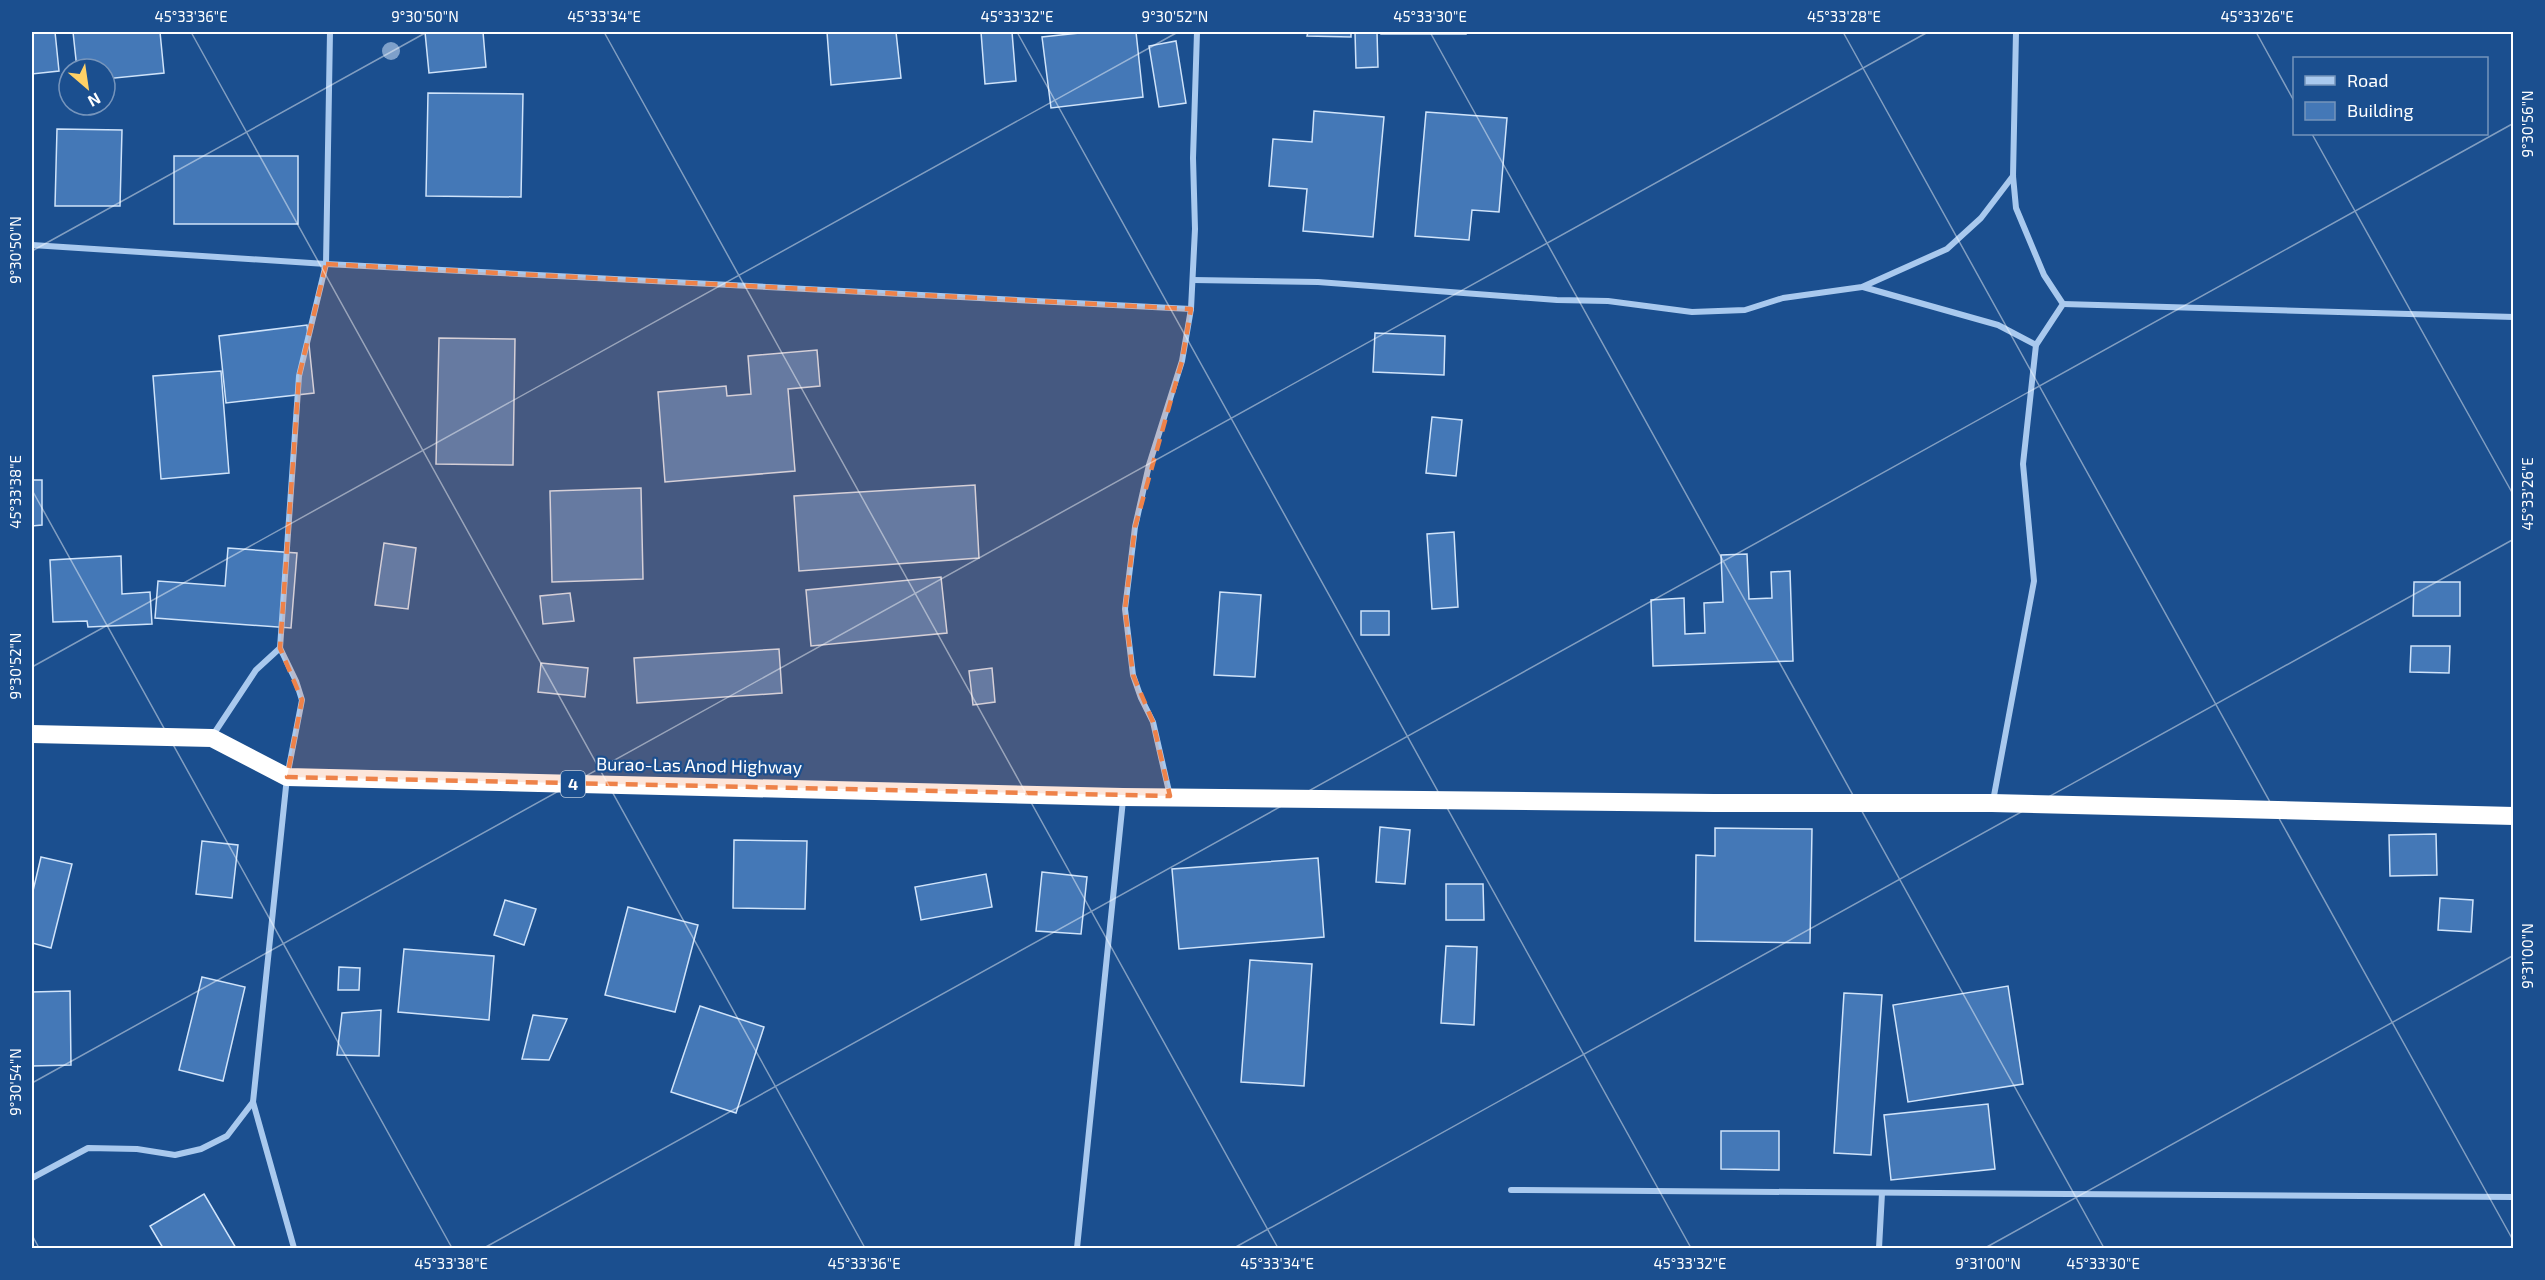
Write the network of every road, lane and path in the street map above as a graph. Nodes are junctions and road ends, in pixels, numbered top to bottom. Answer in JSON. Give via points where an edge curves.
{"nodes":[{"id":1,"x":330,"y":32,"type":"edge"},
{"id":2,"x":1197,"y":32,"type":"edge"},
{"id":3,"x":2016,"y":32,"type":"edge"},
{"id":4,"x":2013,"y":176,"type":"junction"},
{"id":5,"x":32,"y":245,"type":"edge"},
{"id":6,"x":326,"y":264,"type":"junction"},
{"id":7,"x":1193,"y":280,"type":"junction"},
{"id":8,"x":1862,"y":287,"type":"junction"},
{"id":9,"x":2063,"y":304,"type":"junction"},
{"id":10,"x":1191,"y":309,"type":"junction"},
{"id":11,"x":2514,"y":317,"type":"edge"},
{"id":12,"x":2036,"y":345,"type":"junction"},
{"id":13,"x":280,"y":648,"type":"junction"},
{"id":14,"x":32,"y":734,"type":"edge"},
{"id":15,"x":212,"y":738,"type":"junction"},
{"id":16,"x":287,"y":777,"type":"junction"},
{"id":17,"x":1170,"y":796,"type":"junction"},
{"id":18,"x":1123,"y":797,"type":"junction"},
{"id":19,"x":1992,"y":803,"type":"junction"},
{"id":20,"x":2514,"y":816,"type":"edge"},
{"id":21,"x":253,"y":1102,"type":"junction"},
{"id":22,"x":32,"y":1178,"type":"edge"},
{"id":23,"x":1511,"y":1190,"type":"dead end"},
{"id":24,"x":1882,"y":1193,"type":"junction"},
{"id":25,"x":2514,"y":1197,"type":"edge"},
{"id":26,"x":294,"y":1248,"type":"edge"},
{"id":27,"x":1077,"y":1248,"type":"edge"},
{"id":28,"x":1879,"y":1248,"type":"edge"}],
"edges":[{"from":1,"to":6,"type":"street"},
{"from":2,"to":7,"type":"street"},
{"from":3,"to":4,"type":"street"},
{"from":4,"to":8,"type":"street","via":[[1982,218],[1947,249]]},
{"from":4,"to":9,"type":"street","via":[[2016,208],[2044,275]]},
{"from":5,"to":6,"type":"street"},
{"from":6,"to":10,"type":"street"},
{"from":6,"to":13,"type":"street","via":[[299,376]]},
{"from":7,"to":8,"type":"street","via":[[1330,282],[1608,301],[1692,312],[1745,310],[1783,298]]},
{"from":7,"to":10,"type":"street"},
{"from":8,"to":12,"type":"street","via":[[1998,325]]},
{"from":9,"to":11,"type":"street"},
{"from":9,"to":12,"type":"street"},
{"from":10,"to":17,"type":"street","via":[[1182,361],[1149,465],[1135,527],[1125,609],[1133,675],[1153,722]]},
{"from":12,"to":19,"type":"street","via":[[2023,464],[2034,581]]},
{"from":13,"to":15,"type":"street","via":[[256,670]]},
{"from":13,"to":16,"type":"street","via":[[302,700]]},
{"from":14,"to":15,"type":"highway","name":"Burao-Las Anod Highway","number":"4"},
{"from":15,"to":16,"type":"highway","name":"Burao-Las Anod Highway","number":"4"},
{"from":16,"to":18,"type":"highway","name":"Burao-Las Anod Highway","number":"4"},
{"from":16,"to":21,"type":"street"},
{"from":17,"to":18,"type":"highway","name":"Burao-Las Anod Highway"},
{"from":17,"to":19,"type":"highway","name":"Burao-Las Anod Highway"},
{"from":18,"to":27,"type":"street"},
{"from":19,"to":20,"type":"highway","name":"Burao-Las Anod Highway"},
{"from":21,"to":22,"type":"street","via":[[227,1136],[201,1149],[175,1155],[88,1148]]},
{"from":21,"to":26,"type":"street"},
{"from":23,"to":24,"type":"street"},
{"from":24,"to":25,"type":"street"},
{"from":24,"to":28,"type":"street"}]}
